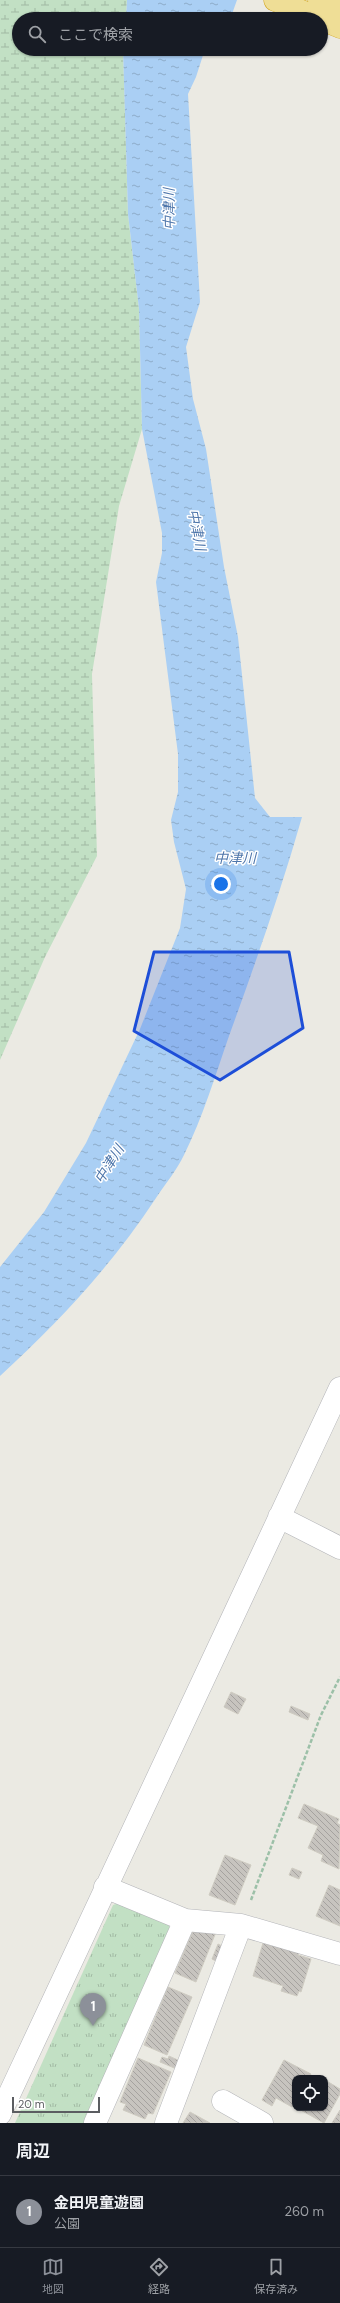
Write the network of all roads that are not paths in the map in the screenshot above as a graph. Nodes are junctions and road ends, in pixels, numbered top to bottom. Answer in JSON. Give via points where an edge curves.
{"nodes":[{"id":1,"x":275,"y":0,"type":"edge"},
{"id":2,"x":319,"y":0,"type":"edge"},
{"id":3,"x":340,"y":7,"type":"edge"},
{"id":4,"x":304,"y":12,"type":"edge"},
{"id":5,"x":328,"y":22,"type":"edge"},
{"id":6,"x":340,"y":27,"type":"edge"},
{"id":7,"x":340,"y":1388,"type":"edge"},
{"id":8,"x":279,"y":1517,"type":"junction"},
{"id":9,"x":340,"y":1548,"type":"edge"},
{"id":10,"x":105,"y":1886,"type":"junction"},
{"id":11,"x":185,"y":1920,"type":"junction"},
{"id":12,"x":241,"y":1925,"type":"junction"},
{"id":13,"x":340,"y":1954,"type":"edge"},
{"id":14,"x":224,"y":2101,"type":"dead end"},
{"id":15,"x":0,"y":2114,"type":"edge"},
{"id":16,"x":248,"y":2120,"type":"edge"},
{"id":17,"x":96,"y":2123,"type":"edge"},
{"id":18,"x":166,"y":2123,"type":"edge"}],
"edges":[{"from":1,"to":4,"type":"highway"},
{"from":2,"to":3,"type":"highway"},
{"from":5,"to":6,"type":"highway"},
{"from":7,"to":8,"type":"street"},
{"from":8,"to":9,"type":"street"},
{"from":8,"to":10,"type":"street"},
{"from":10,"to":11,"type":"street"},
{"from":10,"to":15,"type":"street"},
{"from":11,"to":12,"type":"street"},
{"from":11,"to":17,"type":"street"},
{"from":12,"to":13,"type":"street"},
{"from":12,"to":18,"type":"street"},
{"from":14,"to":16,"type":"street"}]}
